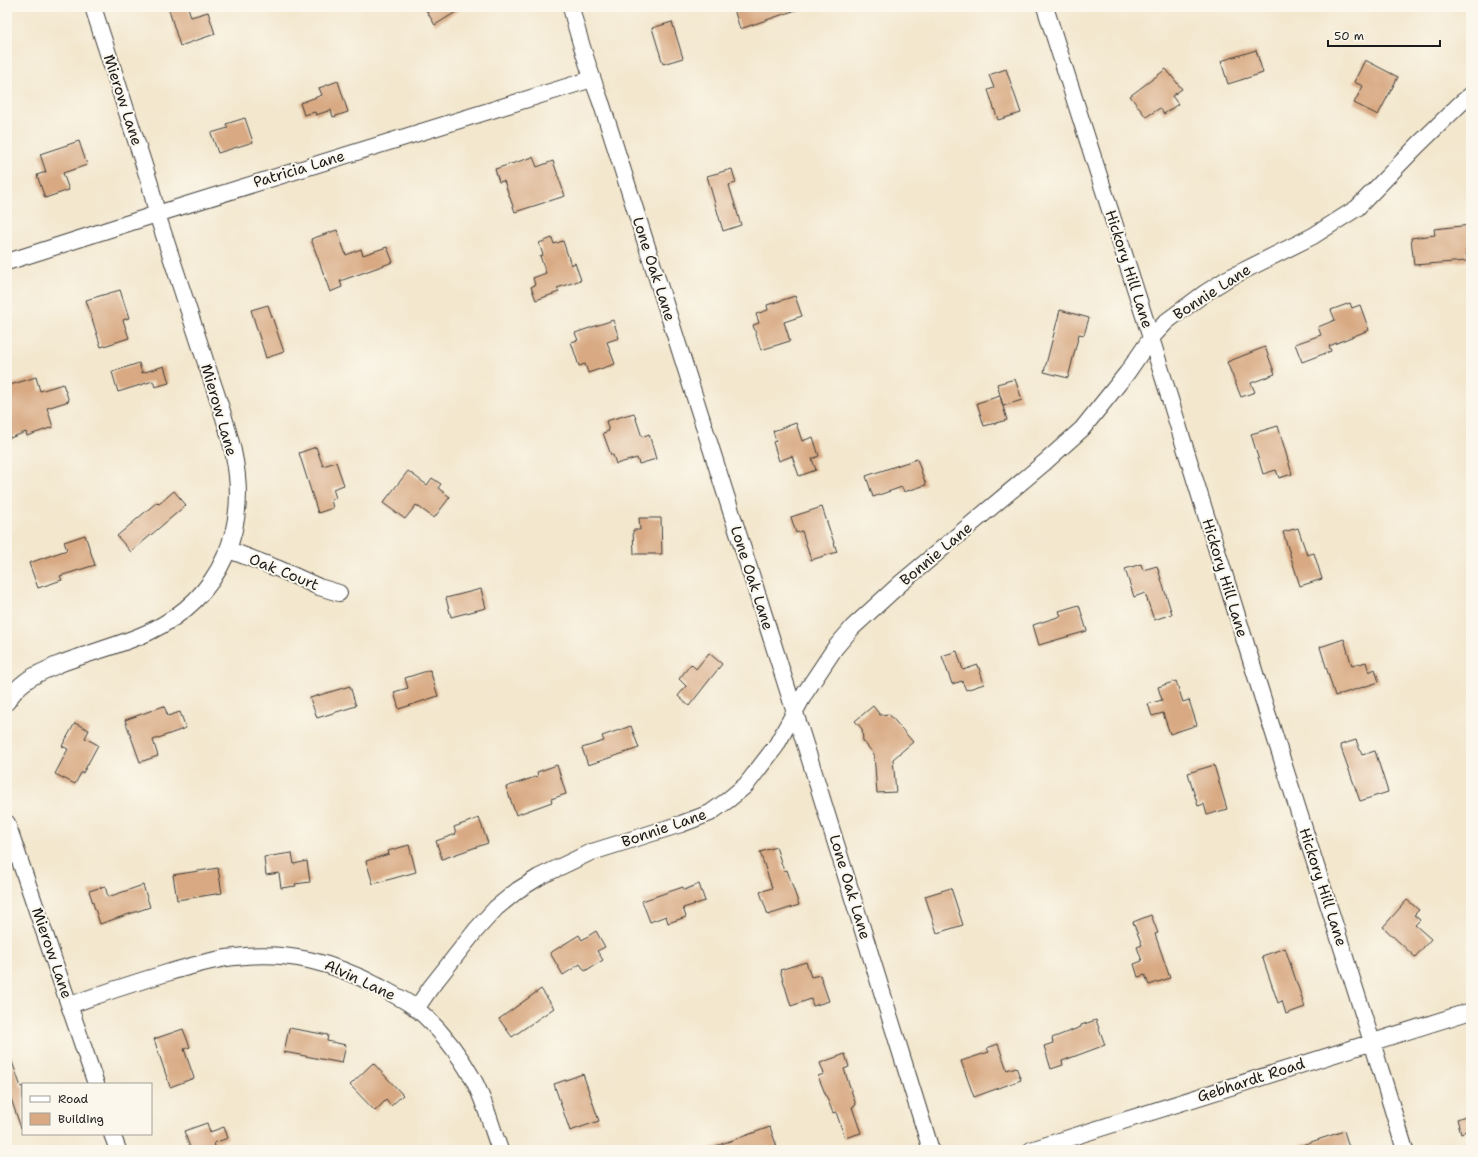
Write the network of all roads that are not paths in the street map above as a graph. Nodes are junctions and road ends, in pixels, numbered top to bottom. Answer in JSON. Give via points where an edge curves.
{"nodes":[{"id":1,"x":93,"y":7,"type":"edge"},
{"id":2,"x":571,"y":7,"type":"edge"},
{"id":3,"x":1045,"y":7,"type":"edge"},
{"id":4,"x":592,"y":78,"type":"junction"},
{"id":5,"x":1471,"y":95,"type":"edge"},
{"id":6,"x":157,"y":214,"type":"junction"},
{"id":7,"x":7,"y":262,"type":"edge"},
{"id":8,"x":1151,"y":338,"type":"junction"},
{"id":9,"x":229,"y":550,"type":"junction"},
{"id":10,"x":339,"y":593,"type":"dead end"},
{"id":11,"x":7,"y":702,"type":"edge"},
{"id":12,"x":795,"y":713,"type":"junction"},
{"id":13,"x":7,"y":823,"type":"edge"},
{"id":14,"x":70,"y":1004,"type":"junction"},
{"id":15,"x":416,"y":1008,"type":"junction"},
{"id":16,"x":1471,"y":1011,"type":"edge"},
{"id":17,"x":1372,"y":1042,"type":"junction"},
{"id":18,"x":96,"y":1083,"type":"edge"},
{"id":19,"x":112,"y":1135,"type":"edge"},
{"id":20,"x":118,"y":1150,"type":"edge"},
{"id":21,"x":500,"y":1150,"type":"edge"},
{"id":22,"x":931,"y":1150,"type":"edge"},
{"id":23,"x":1031,"y":1150,"type":"edge"},
{"id":24,"x":1405,"y":1150,"type":"edge"}],
"edges":[{"from":1,"to":6,"type":"street","name":"Mierow Lane","via":[[150,184]]},
{"from":2,"to":4,"type":"street","name":"Lone Oak Lane"},
{"from":3,"to":8,"type":"street","name":"Hickory Hill Lane"},
{"from":4,"to":6,"type":"street","name":"Patricia Lane"},
{"from":4,"to":12,"type":"street","name":"Lone Oak Lane"},
{"from":5,"to":8,"type":"street","name":"Bonnie Lane","via":[[1357,208],[1313,236],[1227,279],[1167,321]]},
{"from":6,"to":7,"type":"street","name":"Patricia Lane"},
{"from":6,"to":9,"type":"street","name":"Mierow Lane","via":[[233,452],[238,486],[237,512]]},
{"from":8,"to":12,"type":"street","name":"Bonnie Lane","via":[[1127,373],[1082,429],[901,583],[854,627],[836,648]]},
{"from":8,"to":17,"type":"street","name":"Hickory Hill Lane"},
{"from":9,"to":10,"type":"street","name":"Oak Court"},
{"from":9,"to":11,"type":"street","name":"Mierow Lane","via":[[220,569],[206,588],[170,621],[148,632],[45,670],[26,681]]},
{"from":12,"to":15,"type":"street","name":"Bonnie Lane","via":[[776,746],[746,785],[710,813],[589,853],[518,890],[496,908],[476,930]]},
{"from":12,"to":22,"type":"street","name":"Lone Oak Lane"},
{"from":13,"to":14,"type":"street","name":"Mierow Lane"},
{"from":14,"to":15,"type":"street","name":"Alvin Lane","via":[[206,962],[263,954],[318,961],[343,969]]},
{"from":14,"to":18,"type":"street","name":"Mierow Lane"},
{"from":15,"to":21,"type":"street","name":"Alvin Lane","via":[[448,1042],[473,1079]]},
{"from":16,"to":17,"type":"street","name":"Gebhardt Road"},
{"from":17,"to":23,"type":"street","name":"Gebhardt Road"},
{"from":17,"to":24,"type":"street","name":"Hickory Hill Lane"},
{"from":19,"to":20,"type":"street"}]}
